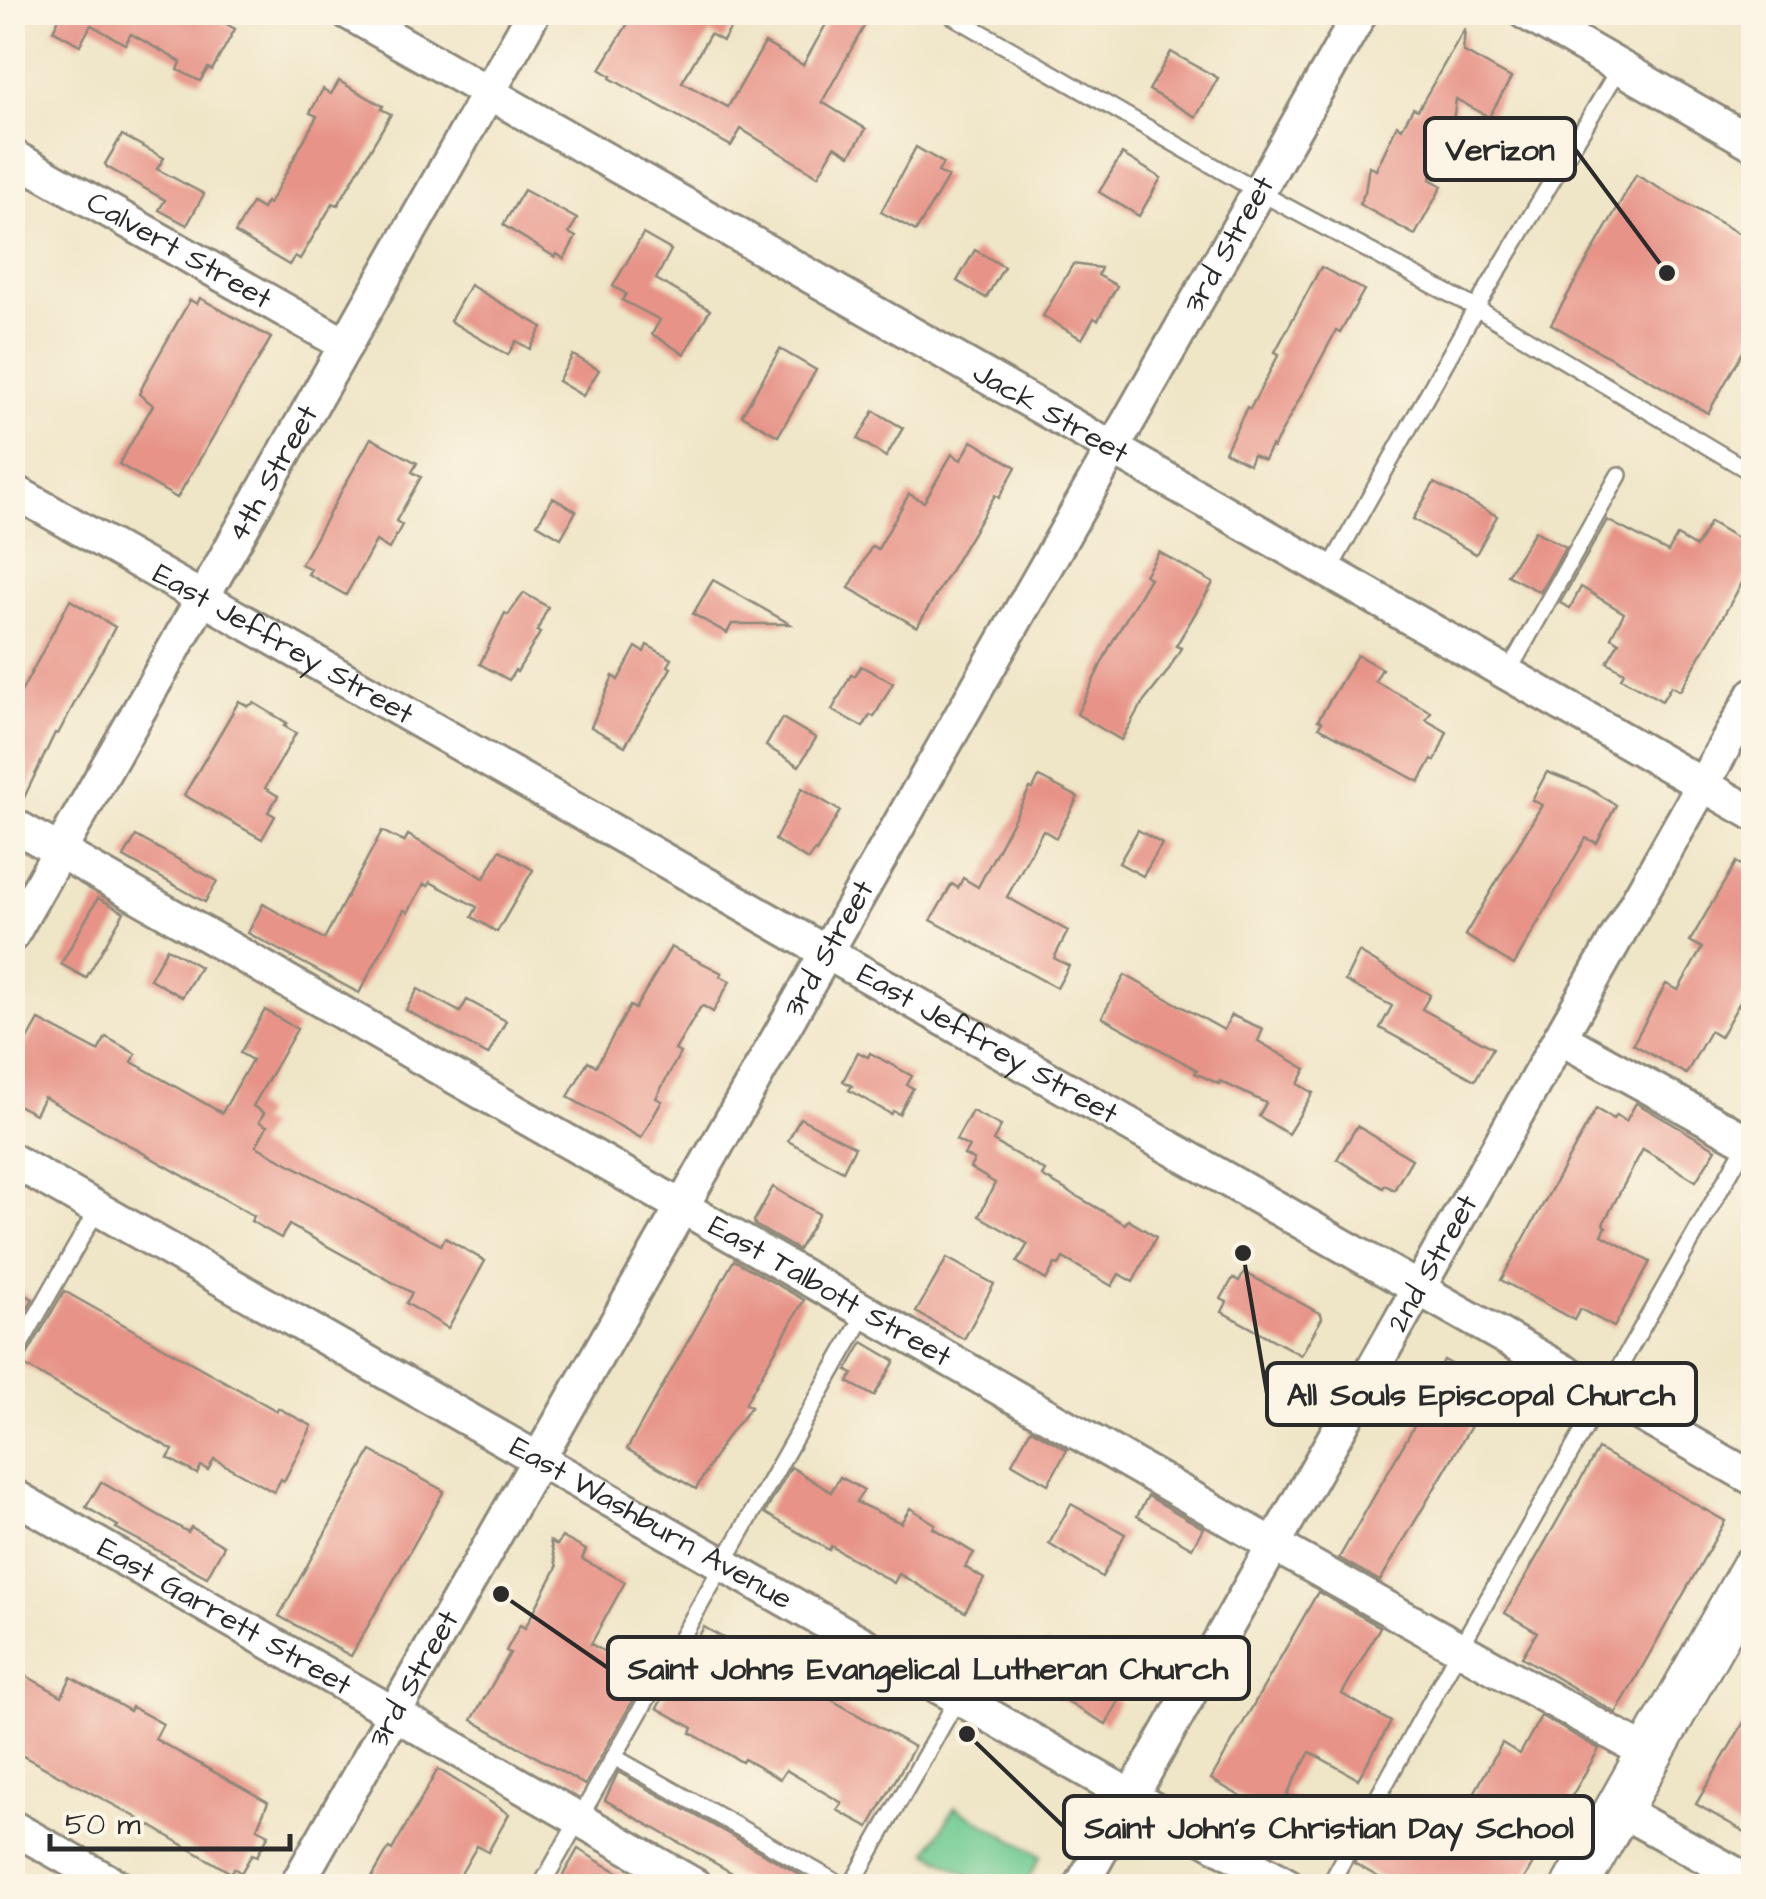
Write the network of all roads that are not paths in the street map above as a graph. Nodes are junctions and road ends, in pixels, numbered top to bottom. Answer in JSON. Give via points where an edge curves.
{"nodes":[{"id":1,"x":347,"y":12,"type":"edge"},
{"id":2,"x":534,"y":12,"type":"edge"},
{"id":3,"x":946,"y":12,"type":"edge"},
{"id":4,"x":1360,"y":12,"type":"edge"},
{"id":5,"x":1524,"y":12,"type":"edge"},
{"id":6,"x":1620,"y":68,"type":"junction"},
{"id":7,"x":488,"y":92,"type":"junction"},
{"id":8,"x":1754,"y":144,"type":"edge"},
{"id":9,"x":12,"y":156,"type":"edge"},
{"id":10,"x":1259,"y":192,"type":"junction"},
{"id":11,"x":1476,"y":308,"type":"junction"},
{"id":12,"x":346,"y":345,"type":"junction"},
{"id":13,"x":1113,"y":449,"type":"junction"},
{"id":14,"x":1754,"y":474,"type":"edge"},
{"id":15,"x":1619,"y":475,"type":"dead end"},
{"id":16,"x":12,"y":490,"type":"edge"},
{"id":17,"x":1328,"y":572,"type":"junction"},
{"id":18,"x":202,"y":598,"type":"junction"},
{"id":19,"x":1507,"y":674,"type":"junction"},
{"id":20,"x":1754,"y":694,"type":"edge"},
{"id":21,"x":1702,"y":785,"type":"junction"},
{"id":22,"x":1754,"y":814,"type":"edge"},
{"id":23,"x":12,"y":824,"type":"edge"},
{"id":24,"x":60,"y":851,"type":"junction"},
{"id":25,"x":12,"y":935,"type":"edge"},
{"id":26,"x":826,"y":952,"type":"junction"},
{"id":27,"x":1560,"y":1038,"type":"junction"},
{"id":28,"x":1752,"y":1139,"type":"edge"},
{"id":29,"x":12,"y":1160,"type":"edge"},
{"id":30,"x":682,"y":1207,"type":"junction"},
{"id":31,"x":98,"y":1208,"type":"junction"},
{"id":32,"x":1417,"y":1288,"type":"junction"},
{"id":33,"x":866,"y":1312,"type":"junction"},
{"id":34,"x":12,"y":1360,"type":"edge"},
{"id":35,"x":1606,"y":1394,"type":"junction"},
{"id":36,"x":539,"y":1460,"type":"junction"},
{"id":37,"x":1754,"y":1479,"type":"edge"},
{"id":38,"x":12,"y":1495,"type":"edge"},
{"id":39,"x":1274,"y":1545,"type":"junction"},
{"id":40,"x":723,"y":1564,"type":"junction"},
{"id":41,"x":1754,"y":1568,"type":"edge"},
{"id":42,"x":1739,"y":1628,"type":"edge"},
{"id":43,"x":1460,"y":1648,"type":"junction"},
{"id":44,"x":958,"y":1698,"type":"junction"},
{"id":45,"x":394,"y":1714,"type":"junction"},
{"id":46,"x":1649,"y":1754,"type":"junction"},
{"id":47,"x":614,"y":1757,"type":"junction"},
{"id":48,"x":1132,"y":1797,"type":"junction"},
{"id":49,"x":1618,"y":1809,"type":"junction"},
{"id":50,"x":578,"y":1820,"type":"junction"},
{"id":51,"x":12,"y":1828,"type":"edge"},
{"id":52,"x":1754,"y":1884,"type":"edge"},
{"id":53,"x":117,"y":1886,"type":"edge"},
{"id":54,"x":296,"y":1886,"type":"edge"},
{"id":55,"x":540,"y":1886,"type":"edge"},
{"id":56,"x":696,"y":1886,"type":"edge"},
{"id":57,"x":847,"y":1886,"type":"edge"},
{"id":58,"x":1081,"y":1886,"type":"edge"},
{"id":59,"x":1289,"y":1886,"type":"edge"},
{"id":60,"x":1329,"y":1886,"type":"edge"},
{"id":61,"x":1574,"y":1886,"type":"edge"}],
"edges":[{"from":1,"to":7,"type":"street","name":"Jack Street"},
{"from":2,"to":7,"type":"street","name":"4th Street"},
{"from":3,"to":10,"type":"lane"},
{"from":4,"to":10,"type":"street","name":"3rd Street"},
{"from":5,"to":6,"type":"street"},
{"from":6,"to":8,"type":"street"},
{"from":6,"to":11,"type":"lane"},
{"from":7,"to":12,"type":"street","name":"4th Street"},
{"from":7,"to":13,"type":"street","name":"Jack Street"},
{"from":9,"to":12,"type":"street","name":"Calvert Street"},
{"from":10,"to":11,"type":"lane"},
{"from":10,"to":13,"type":"street","name":"3rd Street"},
{"from":11,"to":14,"type":"lane"},
{"from":11,"to":17,"type":"lane"},
{"from":12,"to":18,"type":"street","name":"4th Street"},
{"from":13,"to":17,"type":"street","name":"Jack Street"},
{"from":13,"to":26,"type":"street","name":"3rd Street"},
{"from":15,"to":19,"type":"lane"},
{"from":16,"to":18,"type":"street","name":"East Jeffrey Street"},
{"from":17,"to":19,"type":"street","name":"Jack Street"},
{"from":18,"to":24,"type":"street","name":"4th Street"},
{"from":18,"to":26,"type":"street","name":"East Jeffrey Street"},
{"from":19,"to":21,"type":"street","name":"Jack Street"},
{"from":20,"to":21,"type":"street","name":"2nd Street"},
{"from":21,"to":22,"type":"street","name":"Jack Street"},
{"from":21,"to":27,"type":"street","name":"2nd Street"},
{"from":23,"to":24,"type":"street","name":"East Talbott Street"},
{"from":24,"to":25,"type":"street","name":"4th Street"},
{"from":24,"to":30,"type":"street","name":"East Talbott Street"},
{"from":26,"to":30,"type":"street","name":"3rd Street"},
{"from":26,"to":32,"type":"street","name":"East Jeffrey Street"},
{"from":27,"to":28,"type":"street"},
{"from":27,"to":32,"type":"street","name":"2nd Street"},
{"from":28,"to":35,"type":"lane"},
{"from":29,"to":31,"type":"street","name":"East Washburn Avenue"},
{"from":30,"to":33,"type":"street","name":"East Talbott Street"},
{"from":30,"to":36,"type":"street","name":"3rd Street"},
{"from":31,"to":34,"type":"lane"},
{"from":31,"to":36,"type":"street","name":"East Washburn Avenue"},
{"from":32,"to":35,"type":"street","name":"East Jeffrey Street"},
{"from":32,"to":39,"type":"street","name":"2nd Street"},
{"from":33,"to":39,"type":"street","name":"East Talbott Street"},
{"from":33,"to":40,"type":"lane"},
{"from":35,"to":37,"type":"street","name":"East Jeffrey Street"},
{"from":35,"to":43,"type":"lane"},
{"from":36,"to":40,"type":"street","name":"East Washburn Avenue"},
{"from":36,"to":45,"type":"street","name":"3rd Street"},
{"from":38,"to":45,"type":"street","name":"East Garrett Street"},
{"from":39,"to":43,"type":"street","name":"East Talbott Street"},
{"from":39,"to":48,"type":"street","name":"2nd Street"},
{"from":40,"to":44,"type":"street","name":"East Washburn Avenue"},
{"from":40,"to":47,"type":"lane"},
{"from":41,"to":42,"type":"main road"},
{"from":42,"to":46,"type":"main road"},
{"from":43,"to":46,"type":"street","name":"East Talbott Street"},
{"from":43,"to":60,"type":"lane"},
{"from":44,"to":48,"type":"street","name":"East Washburn Avenue"},
{"from":44,"to":57,"type":"lane"},
{"from":45,"to":50,"type":"street","name":"East Garrett Street"},
{"from":45,"to":54,"type":"street","name":"3rd Street"},
{"from":46,"to":49,"type":"main road"},
{"from":47,"to":50,"type":"lane"},
{"from":47,"to":57,"type":"lane"},
{"from":48,"to":58,"type":"street","name":"2nd Street"},
{"from":48,"to":59,"type":"street","name":"East Washburn Avenue"},
{"from":49,"to":52,"type":"street"},
{"from":49,"to":61,"type":"main road"},
{"from":50,"to":55,"type":"lane"},
{"from":50,"to":56,"type":"street","name":"East Garrett Street"},
{"from":51,"to":53,"type":"street"}]}
